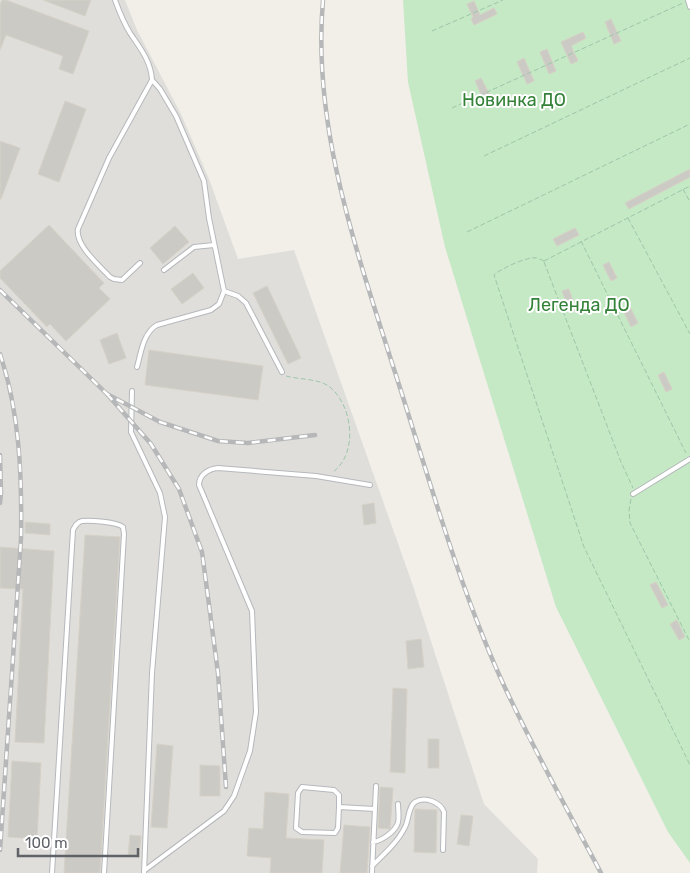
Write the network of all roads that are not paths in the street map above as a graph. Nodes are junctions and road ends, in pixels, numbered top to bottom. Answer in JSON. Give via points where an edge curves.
{"nodes":[{"id":1,"x":115,"y":0,"type":"edge"},
{"id":2,"x":688,"y":0,"type":"edge"},
{"id":3,"x":690,"y":7,"type":"edge"},
{"id":4,"x":152,"y":80,"type":"junction"},
{"id":5,"x":214,"y":245,"type":"junction"},
{"id":6,"x":140,"y":263,"type":"dead end"},
{"id":7,"x":164,"y":270,"type":"dead end"},
{"id":8,"x":224,"y":291,"type":"junction"},
{"id":9,"x":137,"y":368,"type":"dead end"},
{"id":10,"x":282,"y":372,"type":"road end"},
{"id":11,"x":132,"y":391,"type":"dead end"},
{"id":12,"x":690,"y":459,"type":"edge"},
{"id":13,"x":370,"y":485,"type":"dead end"},
{"id":14,"x":633,"y":494,"type":"road end"},
{"id":15,"x":376,"y":786,"type":"dead end"},
{"id":16,"x":398,"y":804,"type":"dead end"},
{"id":17,"x":339,"y":807,"type":"junction"},
{"id":18,"x":375,"y":809,"type":"junction"},
{"id":19,"x":373,"y":842,"type":"junction"},
{"id":20,"x":443,"y":850,"type":"dead end"},
{"id":21,"x":372,"y":866,"type":"junction"},
{"id":22,"x":145,"y":872,"type":"edge"},
{"id":23,"x":52,"y":873,"type":"edge"},
{"id":24,"x":104,"y":873,"type":"edge"},
{"id":25,"x":372,"y":873,"type":"edge"}],
"edges":[{"from":1,"to":4,"type":"lane","via":[[130,33],[144,53]]},
{"from":2,"to":3,"type":"lane"},
{"from":4,"to":5,"type":"lane","via":[[176,116],[204,182]]},
{"from":4,"to":6,"type":"lane","via":[[109,158],[77,236],[114,279],[124,278]]},
{"from":5,"to":7,"type":"lane","via":[[194,247]]},
{"from":5,"to":8,"type":"lane"},
{"from":8,"to":9,"type":"lane","via":[[219,304],[211,310],[151,329]]},
{"from":8,"to":10,"type":"lane","via":[[246,303]]},
{"from":11,"to":22,"type":"lane","via":[[131,432],[160,492],[165,517],[152,673]]},
{"from":12,"to":14,"type":"lane"},
{"from":13,"to":22,"type":"lane","via":[[316,476],[218,468],[201,476],[199,485],[252,611],[256,712],[250,751],[234,796],[224,812]]},
{"from":15,"to":18,"type":"lane"},
{"from":16,"to":19,"type":"lane","via":[[398,824],[383,839]]},
{"from":17,"to":17,"type":"lane","via":[[335,833],[302,832],[296,828],[298,793],[302,788],[334,790],[339,795]]},
{"from":17,"to":18,"type":"lane"},
{"from":18,"to":19,"type":"lane"},
{"from":19,"to":21,"type":"lane"},
{"from":20,"to":21,"type":"lane","via":[[442,807],[434,801],[418,801],[411,806],[403,833]]},
{"from":21,"to":25,"type":"lane"},
{"from":23,"to":24,"type":"lane","via":[[73,530],[82,521],[117,524],[123,527],[124,534]]}]}
